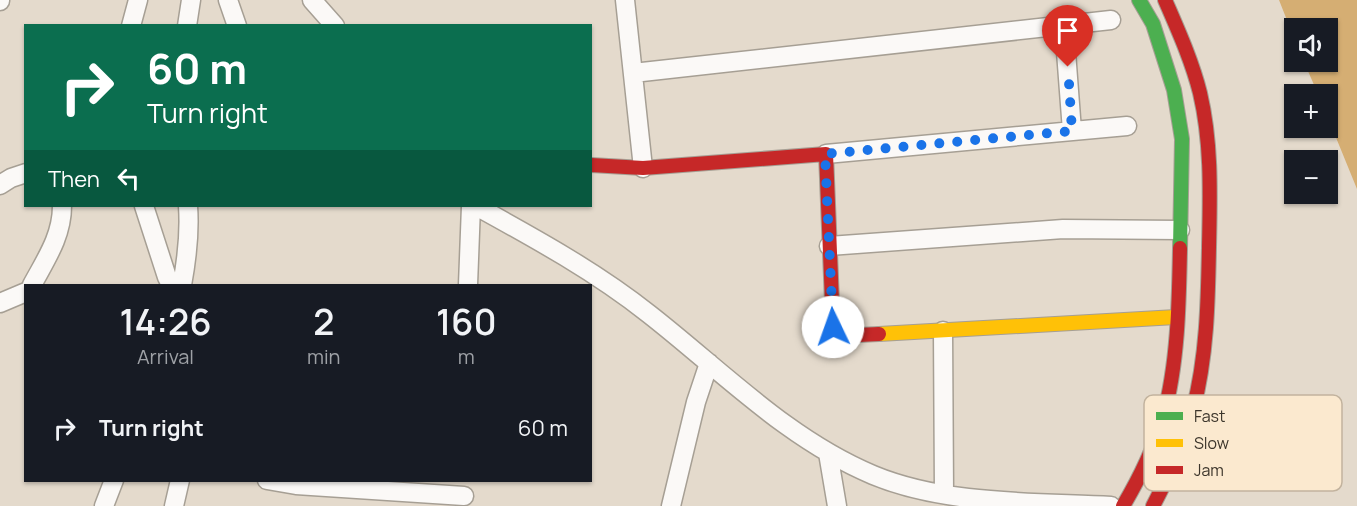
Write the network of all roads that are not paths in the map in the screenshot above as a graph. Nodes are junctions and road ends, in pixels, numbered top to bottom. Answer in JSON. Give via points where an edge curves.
{"nodes":[{"id":1,"x":138,"y":0,"type":"edge"},
{"id":2,"x":191,"y":0,"type":"edge"},
{"id":3,"x":228,"y":0,"type":"edge"},
{"id":4,"x":312,"y":0,"type":"edge"},
{"id":5,"x":624,"y":0,"type":"edge"},
{"id":6,"x":1139,"y":0,"type":"edge"},
{"id":7,"x":1165,"y":0,"type":"edge"},
{"id":8,"x":1111,"y":20,"type":"dead end"},
{"id":9,"x":132,"y":24,"type":"edge"},
{"id":10,"x":186,"y":24,"type":"edge"},
{"id":11,"x":236,"y":24,"type":"edge"},
{"id":12,"x":333,"y":24,"type":"edge"},
{"id":13,"x":1064,"y":25,"type":"junction"},
{"id":14,"x":633,"y":73,"type":"junction"},
{"id":15,"x":1126,"y":126,"type":"dead end"},
{"id":16,"x":1072,"y":131,"type":"junction"},
{"id":17,"x":825,"y":154,"type":"junction"},
{"id":18,"x":592,"y":165,"type":"edge"},
{"id":19,"x":643,"y":168,"type":"junction"},
{"id":20,"x":62,"y":207,"type":"edge"},
{"id":21,"x":144,"y":207,"type":"edge"},
{"id":22,"x":188,"y":207,"type":"edge"},
{"id":23,"x":471,"y":207,"type":"edge"},
{"id":24,"x":487,"y":208,"type":"edge"},
{"id":25,"x":1180,"y":230,"type":"junction"},
{"id":26,"x":829,"y":246,"type":"junction"},
{"id":27,"x":33,"y":284,"type":"edge"},
{"id":28,"x":170,"y":284,"type":"edge"},
{"id":29,"x":182,"y":284,"type":"edge"},
{"id":30,"x":467,"y":284,"type":"edge"},
{"id":31,"x":24,"y":293,"type":"edge"},
{"id":32,"x":0,"y":303,"type":"edge"},
{"id":33,"x":1176,"y":317,"type":"junction"},
{"id":34,"x":943,"y":331,"type":"junction"},
{"id":35,"x":709,"y":363,"type":"junction"},
{"id":36,"x":1167,"y":395,"type":"edge"},
{"id":37,"x":1196,"y":395,"type":"edge"},
{"id":38,"x":828,"y":453,"type":"junction"},
{"id":39,"x":1144,"y":466,"type":"edge"},
{"id":40,"x":113,"y":482,"type":"edge"},
{"id":41,"x":180,"y":482,"type":"edge"},
{"id":42,"x":282,"y":482,"type":"edge"},
{"id":43,"x":1160,"y":491,"type":"edge"},
{"id":44,"x":464,"y":494,"type":"edge"},
{"id":45,"x":944,"y":494,"type":"junction"},
{"id":46,"x":104,"y":506,"type":"edge"},
{"id":47,"x":174,"y":506,"type":"edge"},
{"id":48,"x":671,"y":506,"type":"edge"},
{"id":49,"x":837,"y":506,"type":"edge"},
{"id":50,"x":1111,"y":506,"type":"edge"},
{"id":51,"x":1123,"y":506,"type":"edge"},
{"id":52,"x":1153,"y":506,"type":"edge"}],
"edges":[{"from":1,"to":9,"type":"street"},
{"from":2,"to":10,"type":"street"},
{"from":3,"to":11,"type":"street"},
{"from":4,"to":12,"type":"street"},
{"from":5,"to":14,"type":"street"},
{"from":6,"to":25,"type":"main road","via":[[1153,24],[1174,90],[1182,140]]},
{"from":7,"to":37,"type":"main road","via":[[1187,49],[1202,105],[1209,156],[1207,316]]},
{"from":8,"to":13,"type":"street"},
{"from":13,"to":14,"type":"street"},
{"from":13,"to":16,"type":"street"},
{"from":14,"to":19,"type":"street"},
{"from":15,"to":16,"type":"street"},
{"from":16,"to":17,"type":"street"},
{"from":17,"to":19,"type":"main road"},
{"from":17,"to":26,"type":"main road"},
{"from":18,"to":19,"type":"main road"},
{"from":20,"to":27,"type":"street","via":[[56,240]]},
{"from":21,"to":28,"type":"street"},
{"from":22,"to":29,"type":"street","via":[[188,257]]},
{"from":23,"to":30,"type":"street"},
{"from":24,"to":35,"type":"street","via":[[599,278]]},
{"from":25,"to":26,"type":"street","via":[[1063,229]]},
{"from":25,"to":33,"type":"main road"},
{"from":26,"to":34,"type":"main road","via":[[833,327],[838,336]]},
{"from":31,"to":32,"type":"street"},
{"from":33,"to":34,"type":"main road"},
{"from":33,"to":36,"type":"main road"},
{"from":34,"to":45,"type":"street"},
{"from":35,"to":38,"type":"street","via":[[773,417]]},
{"from":35,"to":48,"type":"street"},
{"from":38,"to":45,"type":"street","via":[[874,476]]},
{"from":38,"to":49,"type":"street"},
{"from":39,"to":51,"type":"main road"},
{"from":40,"to":46,"type":"street"},
{"from":41,"to":47,"type":"street"},
{"from":42,"to":44,"type":"street"},
{"from":43,"to":52,"type":"main road"},
{"from":45,"to":50,"type":"street","via":[[984,500]]}]}
